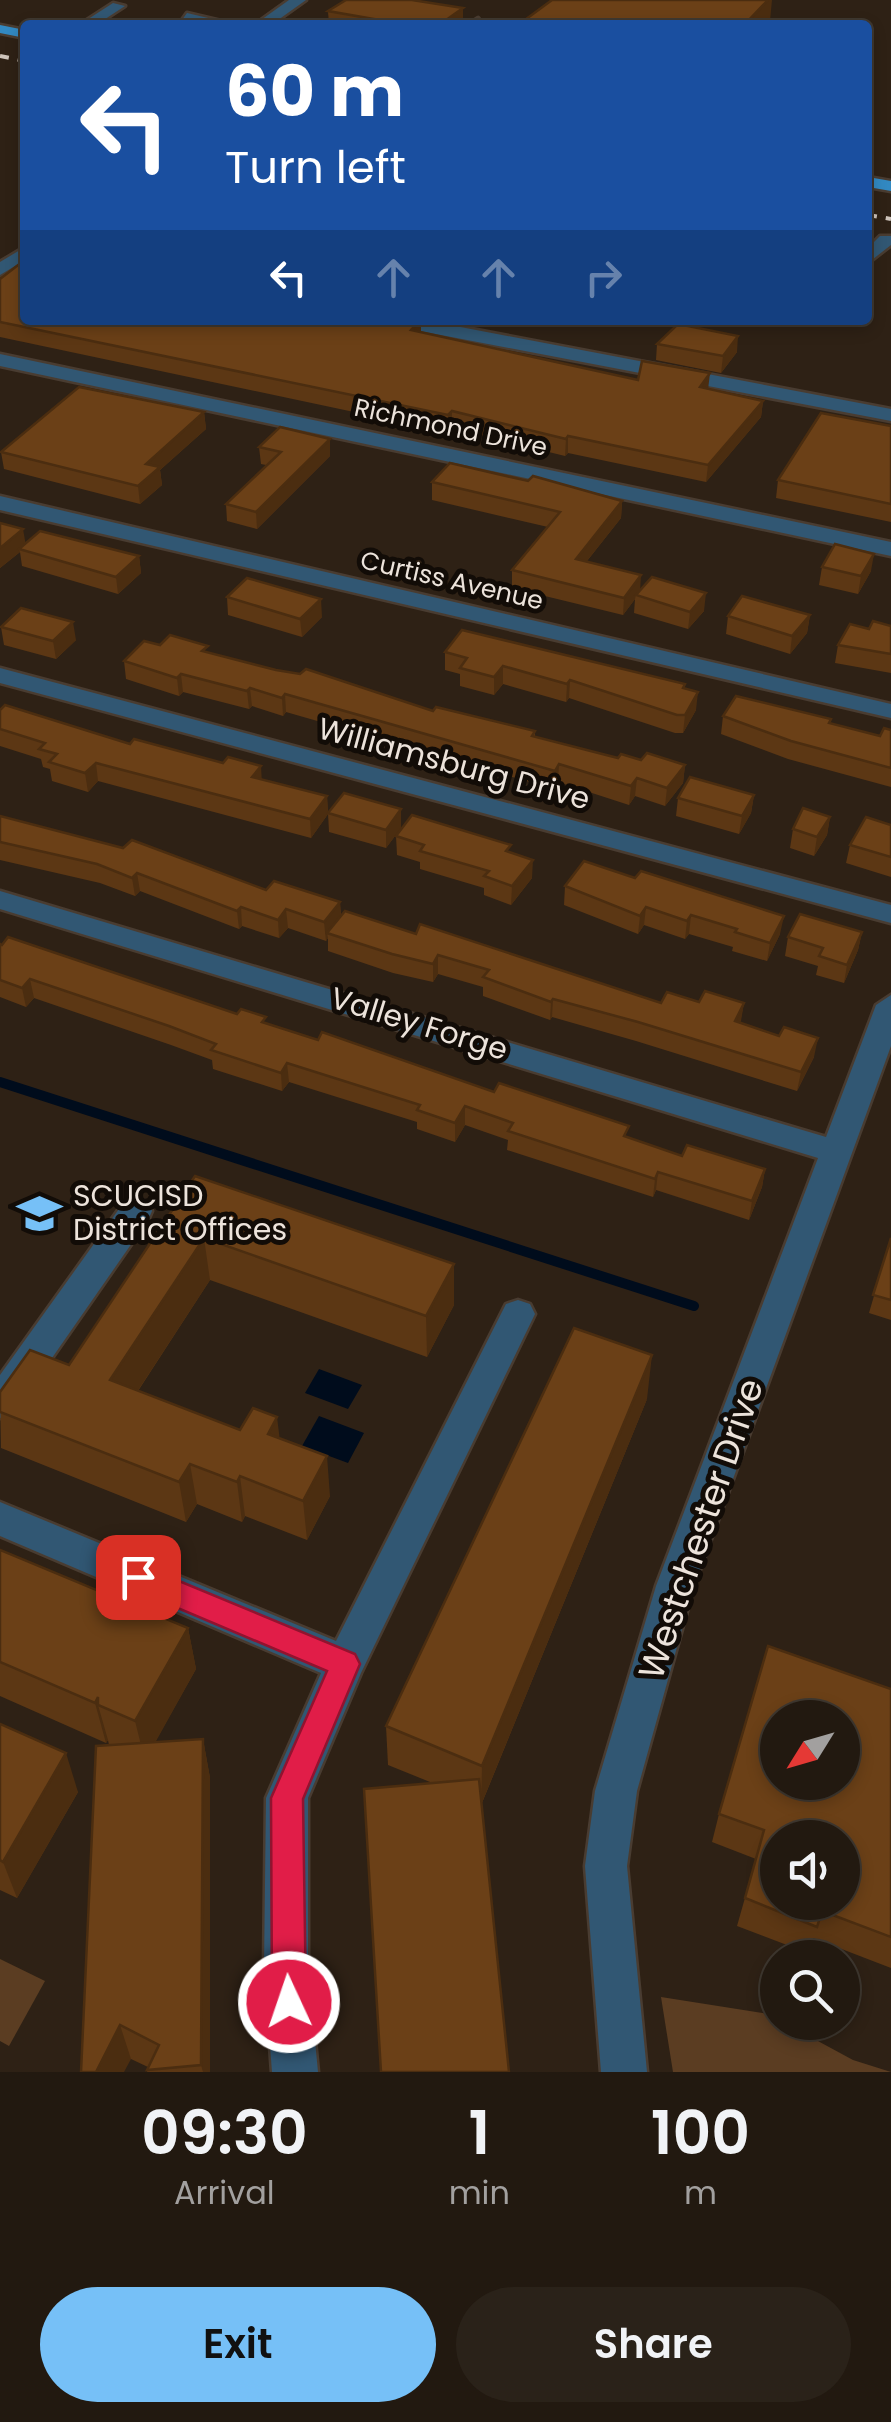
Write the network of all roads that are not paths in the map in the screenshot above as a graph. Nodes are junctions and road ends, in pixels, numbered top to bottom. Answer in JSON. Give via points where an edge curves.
{"nodes":[{"id":1,"x":299,"y":0,"type":"edge"},
{"id":2,"x":118,"y":6,"type":"dead end"},
{"id":3,"x":187,"y":18,"type":"dead end"},
{"id":4,"x":94,"y":20,"type":"edge"},
{"id":5,"x":200,"y":20,"type":"edge"},
{"id":6,"x":269,"y":20,"type":"edge"},
{"id":7,"x":420,"y":325,"type":"edge"},
{"id":8,"x":0,"y":360,"type":"edge"},
{"id":9,"x":891,"y":415,"type":"edge"},
{"id":10,"x":0,"y":503,"type":"edge"},
{"id":11,"x":891,"y":549,"type":"edge"},
{"id":12,"x":0,"y":675,"type":"edge"},
{"id":13,"x":891,"y":711,"type":"edge"},
{"id":14,"x":0,"y":900,"type":"edge"},
{"id":15,"x":891,"y":914,"type":"edge"},
{"id":16,"x":891,"y":1005,"type":"edge"},
{"id":17,"x":836,"y":1152,"type":"junction"},
{"id":18,"x":136,"y":1211,"type":"dead end"},
{"id":19,"x":518,"y":1314,"type":"dead end"},
{"id":20,"x":0,"y":1402,"type":"edge"},
{"id":21,"x":0,"y":1519,"type":"edge"},
{"id":22,"x":345,"y":1664,"type":"junction"},
{"id":23,"x":295,"y":2072,"type":"edge"},
{"id":24,"x":624,"y":2072,"type":"edge"}],
"edges":[{"from":1,"to":6,"type":"street"},
{"from":2,"to":4,"type":"street"},
{"from":3,"to":5,"type":"street"},
{"from":7,"to":9,"type":"street"},
{"from":8,"to":11,"type":"street","name":"Richmond Drive"},
{"from":10,"to":13,"type":"street","name":"Curtiss Avenue"},
{"from":12,"to":15,"type":"street","name":"Williamsburg Drive"},
{"from":14,"to":17,"type":"street","name":"Valley Forge"},
{"from":16,"to":17,"type":"street","name":"Westchester Drive"},
{"from":17,"to":24,"type":"street","name":"Westchester Drive","via":[[675,1586],[616,1791],[606,1866]]},
{"from":18,"to":20,"type":"street"},
{"from":19,"to":22,"type":"street"},
{"from":21,"to":22,"type":"street"},
{"from":22,"to":23,"type":"street","via":[[287,1798],[286,1968]]}]}
